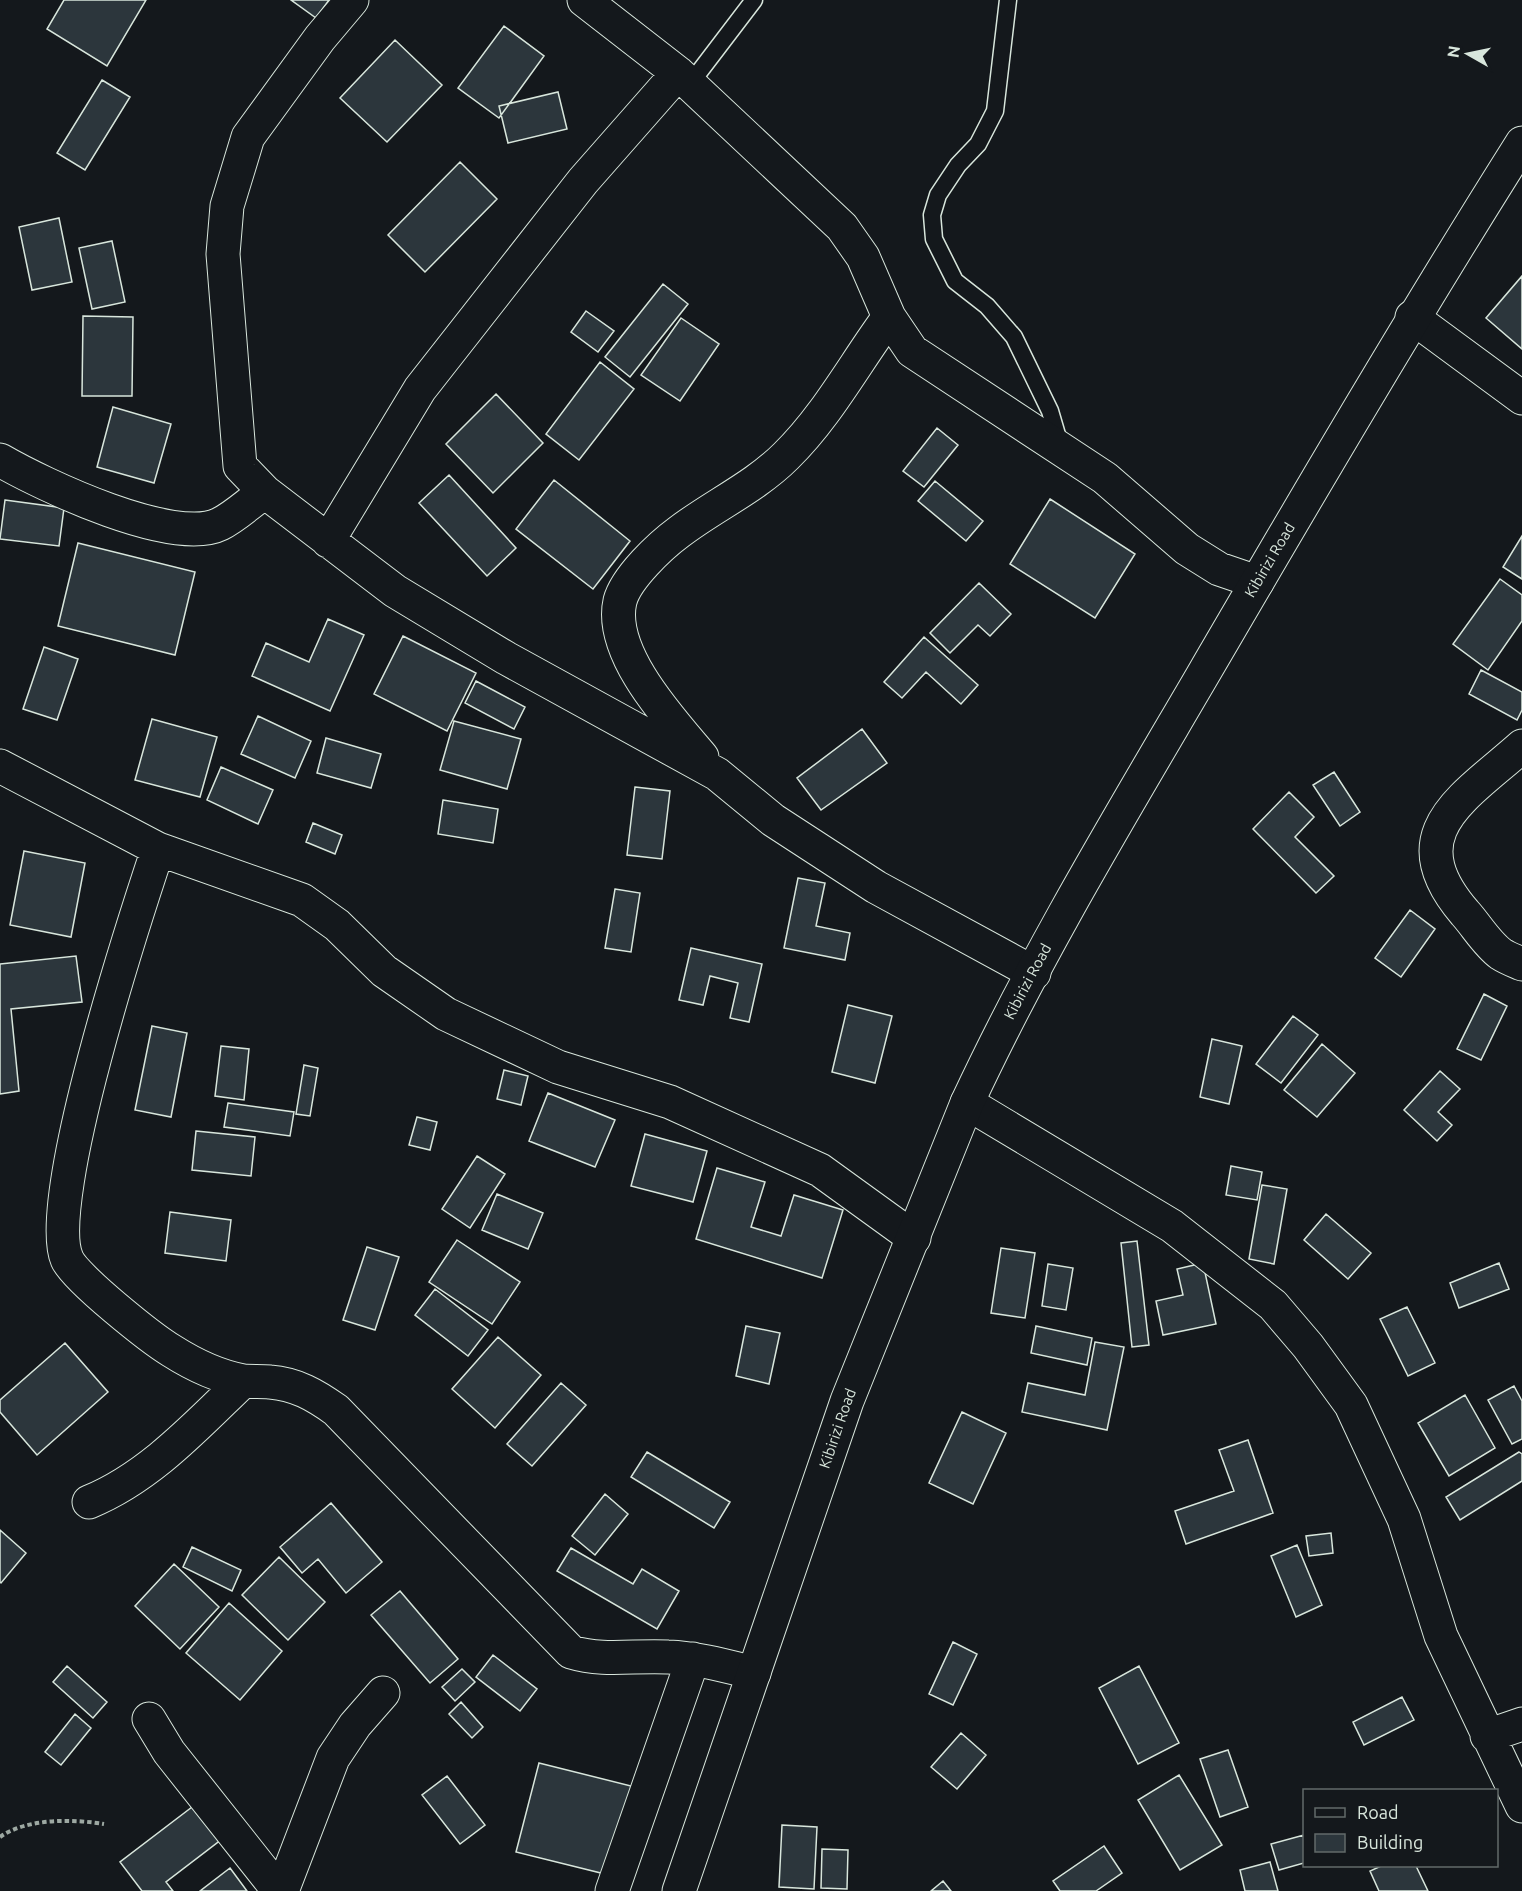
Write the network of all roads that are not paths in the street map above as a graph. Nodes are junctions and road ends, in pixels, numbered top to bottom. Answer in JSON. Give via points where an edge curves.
{"nodes":[{"id":1,"x":352,"y":0,"type":"edge"},
{"id":2,"x":584,"y":0,"type":"edge"},
{"id":3,"x":754,"y":0,"type":"edge"},
{"id":4,"x":1008,"y":0,"type":"edge"},
{"id":5,"x":684,"y":78,"type":"junction"},
{"id":6,"x":1522,"y":143,"type":"edge"},
{"id":7,"x":889,"y":317,"type":"junction"},
{"id":8,"x":1412,"y":317,"type":"junction"},
{"id":9,"x":1522,"y":398,"type":"edge"},
{"id":10,"x":1060,"y":448,"type":"junction"},
{"id":11,"x":0,"y":460,"type":"edge"},
{"id":12,"x":265,"y":492,"type":"junction"},
{"id":13,"x":328,"y":541,"type":"junction"},
{"id":14,"x":1257,"y":582,"type":"junction"},
{"id":15,"x":1522,"y":746,"type":"edge"},
{"id":16,"x":0,"y":766,"type":"edge"},
{"id":17,"x":717,"y":774,"type":"junction"},
{"id":18,"x":158,"y":849,"type":"junction"},
{"id":19,"x":1522,"y":964,"type":"edge"},
{"id":20,"x":1034,"y":973,"type":"junction"},
{"id":21,"x":967,"y":1103,"type":"junction"},
{"id":22,"x":914,"y":1238,"type":"junction"},
{"id":23,"x":243,"y":1381,"type":"junction"},
{"id":24,"x":89,"y":1502,"type":"dead end"},
{"id":25,"x":693,"y":1659,"type":"junction"},
{"id":26,"x":754,"y":1673,"type":"junction"},
{"id":27,"x":383,"y":1693,"type":"dead end"},
{"id":28,"x":149,"y":1719,"type":"dead end"},
{"id":29,"x":1522,"y":1724,"type":"edge"},
{"id":30,"x":1487,"y":1736,"type":"junction"},
{"id":31,"x":1522,"y":1806,"type":"edge"},
{"id":32,"x":280,"y":1891,"type":"edge"},
{"id":33,"x":612,"y":1891,"type":"edge"},
{"id":34,"x":680,"y":1891,"type":"edge"}],
"edges":[{"from":1,"to":12,"type":"street","via":[[248,137],[227,206],[223,254],[240,466]]},
{"from":2,"to":5,"type":"street"},
{"from":3,"to":5,"type":"lane"},
{"from":4,"to":10,"type":"lane","via":[[995,111],[978,144],[938,195],[932,215],[934,239],[955,281],[987,306],[1014,337],[1050,411]]},
{"from":5,"to":7,"type":"street","via":[[842,227],[863,257]]},
{"from":5,"to":13,"type":"street","via":[[583,181],[420,389]]},
{"from":6,"to":8,"type":"street","name":"Kibirizi Road"},
{"from":7,"to":10,"type":"street","via":[[912,351]]},
{"from":7,"to":17,"type":"street","via":[[816,422],[786,457],[678,533],[639,570],[621,598],[620,632],[632,659],[661,710]]},
{"from":8,"to":9,"type":"street"},
{"from":8,"to":14,"type":"street","name":"Kibirizi Road"},
{"from":10,"to":14,"type":"street","via":[[1105,478],[1187,549],[1219,569]]},
{"from":11,"to":12,"type":"street","via":[[55,489],[136,519],[183,530],[219,525]]},
{"from":12,"to":13,"type":"street"},
{"from":13,"to":17,"type":"street","via":[[395,591],[506,658]]},
{"from":14,"to":20,"type":"street","name":"Kibirizi Road","via":[[1079,887]]},
{"from":15,"to":19,"type":"street","via":[[1452,808],[1438,828],[1435,853],[1441,881],[1462,909],[1501,954]]},
{"from":16,"to":18,"type":"street"},
{"from":17,"to":20,"type":"street","via":[[773,820],[876,886]]},
{"from":18,"to":22,"type":"street","via":[[302,900],[337,925],[384,971],[446,1014],[558,1067],[670,1102],[820,1170]]},
{"from":18,"to":23,"type":"street","via":[[113,994],[68,1175],[62,1224],[67,1259],[125,1316],[170,1350],[202,1369]]},
{"from":20,"to":21,"type":"street","name":"Kibirizi Road"},
{"from":21,"to":22,"type":"street","name":"Kibirizi Road"},
{"from":21,"to":30,"type":"street","via":[[1172,1226],[1273,1305],[1308,1346],[1351,1405],[1400,1509],[1442,1635]]},
{"from":22,"to":26,"type":"street","name":"Kibirizi Road","via":[[847,1401]]},
{"from":23,"to":24,"type":"street","via":[[165,1454],[106,1495]]},
{"from":23,"to":25,"type":"street","via":[[300,1388],[336,1410],[571,1652],[594,1659]]},
{"from":25,"to":26,"type":"street"},
{"from":25,"to":33,"type":"street"},
{"from":26,"to":34,"type":"street","name":"Kibirizi Road"},
{"from":27,"to":32,"type":"street","via":[[333,1758]]},
{"from":28,"to":32,"type":"street","via":[[169,1752]]},
{"from":29,"to":30,"type":"street"},
{"from":30,"to":31,"type":"street"}]}
